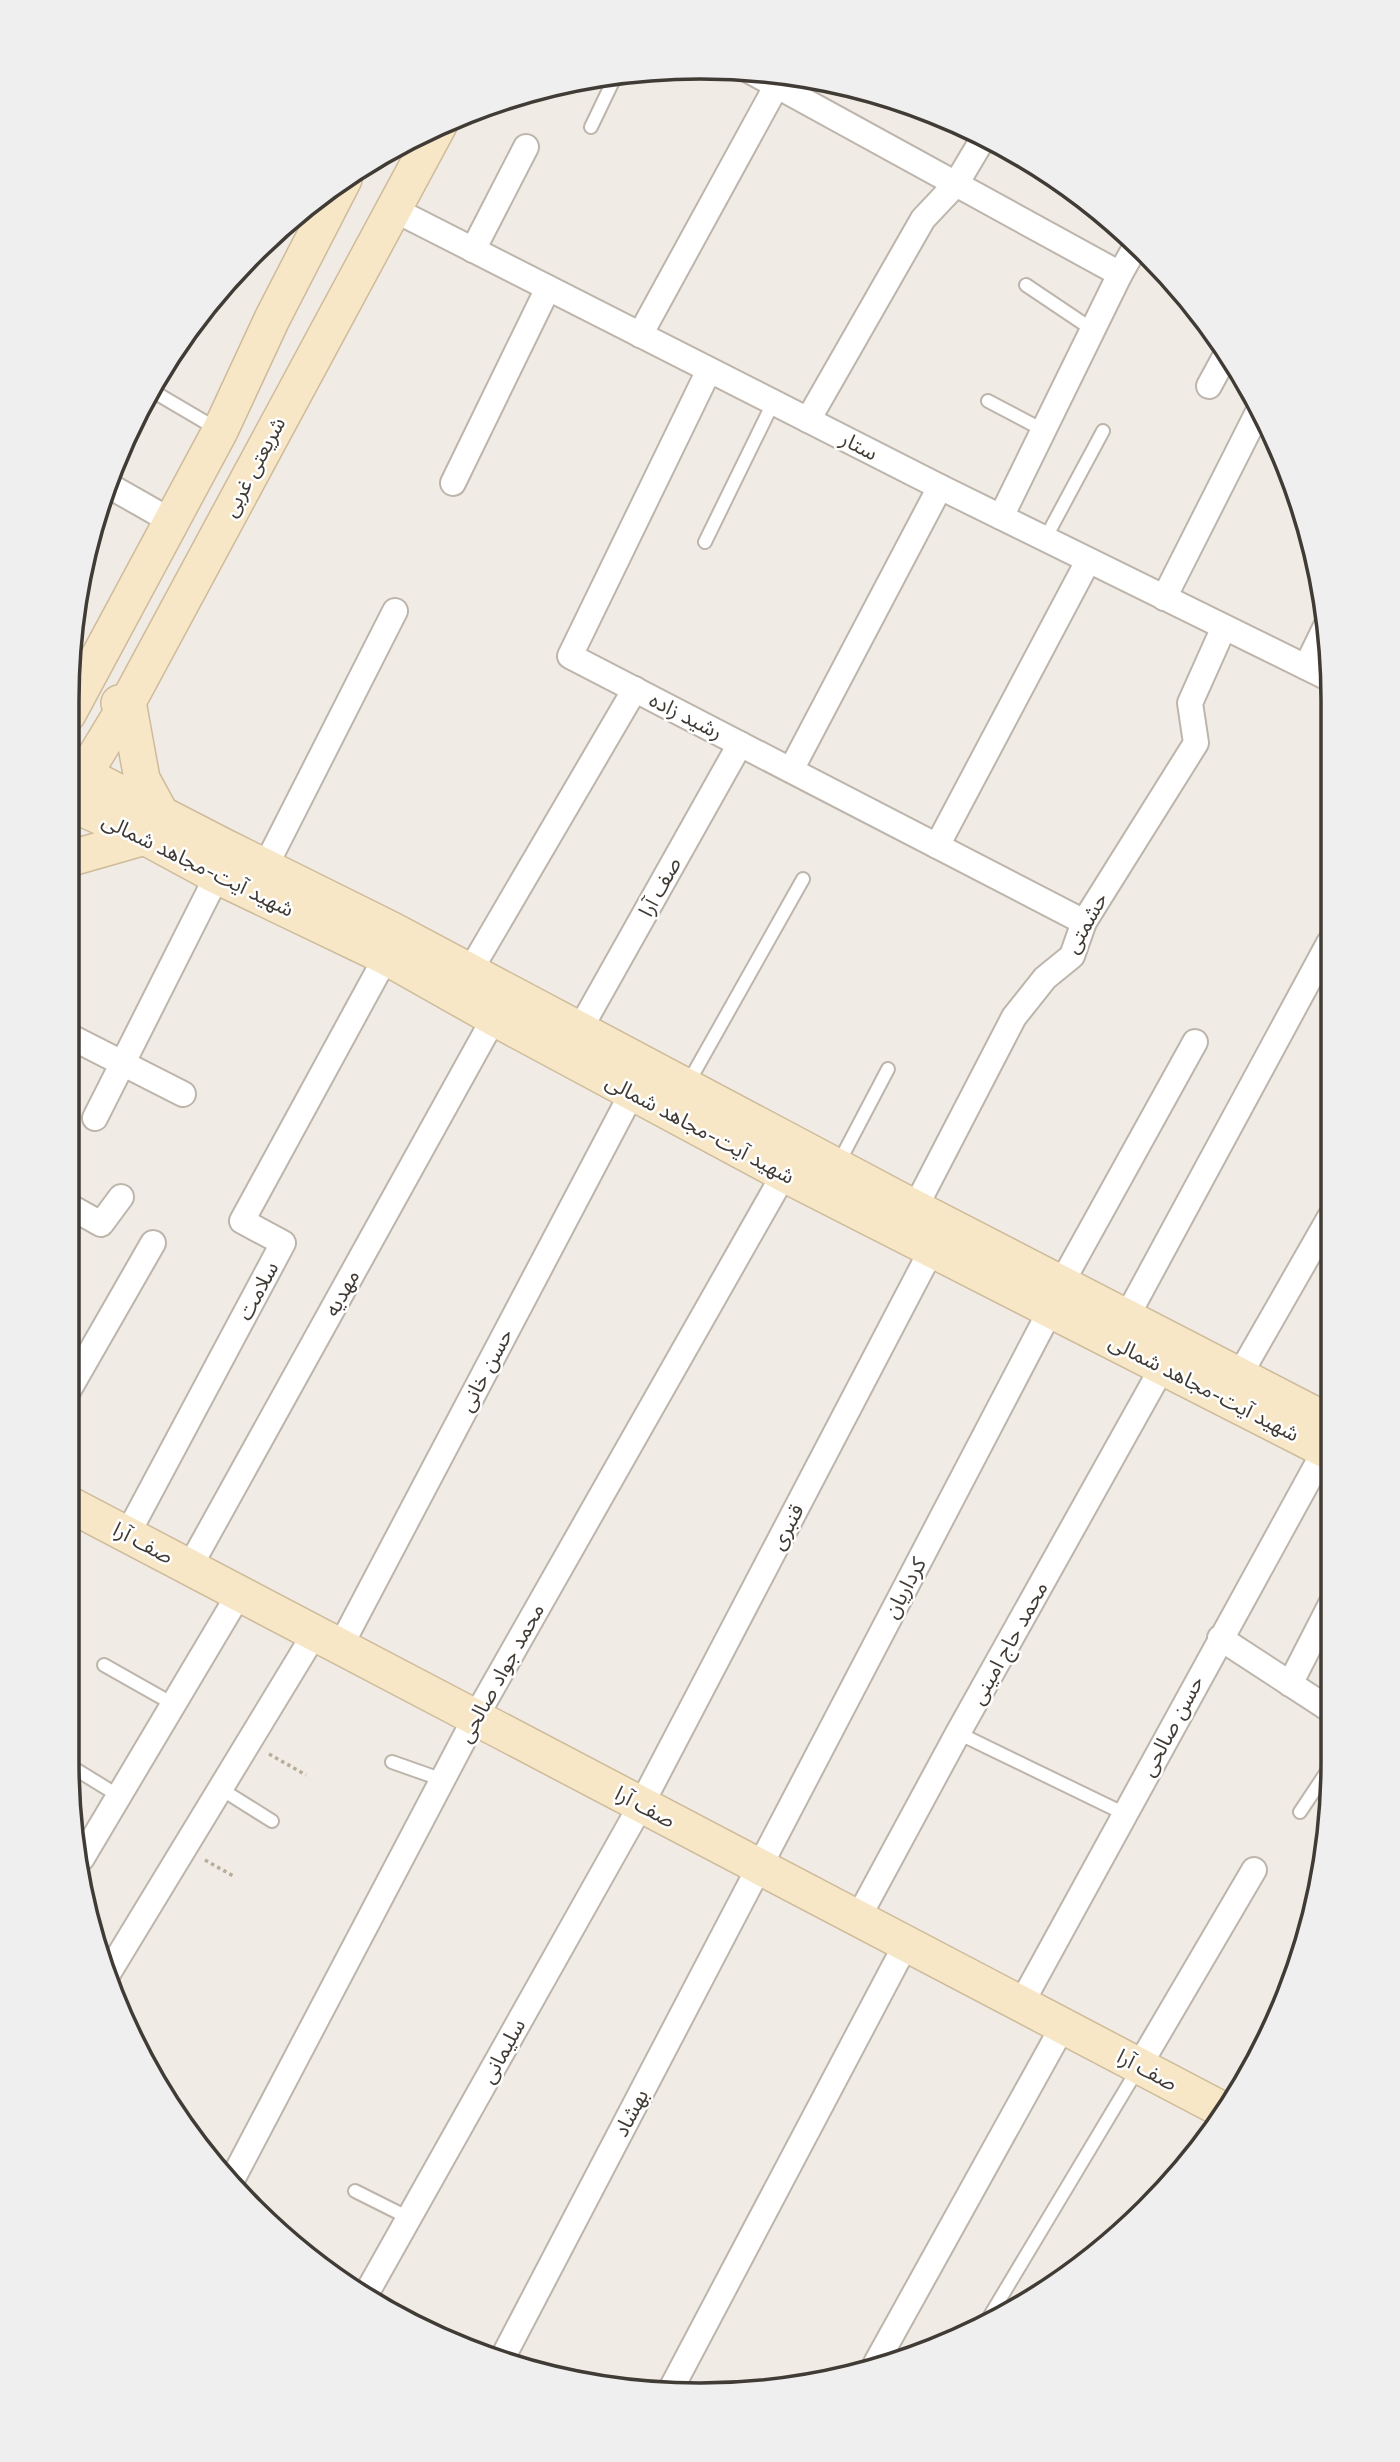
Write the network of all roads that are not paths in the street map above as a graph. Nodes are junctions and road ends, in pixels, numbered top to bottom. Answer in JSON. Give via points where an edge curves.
{"nodes":[{"id":1,"x":778,"y":84,"type":"edge"},
{"id":2,"x":611,"y":85,"type":"edge"},
{"id":3,"x":793,"y":86,"type":"edge"},
{"id":4,"x":591,"y":127,"type":"dead end"},
{"id":5,"x":431,"y":140,"type":"edge"},
{"id":6,"x":979,"y":145,"type":"edge"},
{"id":7,"x":526,"y":147,"type":"dead end"},
{"id":8,"x":956,"y":184,"type":"junction"},
{"id":9,"x":334,"y":198,"type":"edge"},
{"id":10,"x":393,"y":209,"type":"junction"},
{"id":11,"x":473,"y":250,"type":"junction"},
{"id":12,"x":1131,"y":254,"type":"edge"},
{"id":13,"x":1120,"y":274,"type":"junction"},
{"id":14,"x":1026,"y":285,"type":"dead end"},
{"id":15,"x":548,"y":288,"type":"junction"},
{"id":16,"x":1093,"y":330,"type":"junction"},
{"id":17,"x":639,"y":335,"type":"junction"},
{"id":18,"x":1222,"y":363,"type":"edge"},
{"id":19,"x":709,"y":370,"type":"junction"},
{"id":20,"x":1209,"y":386,"type":"dead end"},
{"id":21,"x":159,"y":395,"type":"edge"},
{"id":22,"x":988,"y":401,"type":"dead end"},
{"id":23,"x":774,"y":403,"type":"junction"},
{"id":24,"x":808,"y":420,"type":"junction"},
{"id":25,"x":1254,"y":420,"type":"edge"},
{"id":26,"x":1044,"y":430,"type":"junction"},
{"id":27,"x":220,"y":431,"type":"junction"},
{"id":28,"x":1103,"y":431,"type":"dead end"},
{"id":29,"x":453,"y":483,"type":"dead end"},
{"id":30,"x":940,"y":487,"type":"junction"},
{"id":31,"x":116,"y":490,"type":"edge"},
{"id":32,"x":1000,"y":517,"type":"junction"},
{"id":33,"x":172,"y":521,"type":"junction"},
{"id":34,"x":1045,"y":539,"type":"junction"},
{"id":35,"x":705,"y":542,"type":"dead end"},
{"id":36,"x":1088,"y":561,"type":"junction"},
{"id":37,"x":1164,"y":598,"type":"junction"},
{"id":38,"x":396,"y":611,"type":"dead end"},
{"id":39,"x":1224,"y":627,"type":"junction"},
{"id":40,"x":1318,"y":641,"type":"edge"},
{"id":41,"x":1306,"y":667,"type":"junction"},
{"id":42,"x":1320,"y":674,"type":"edge"},
{"id":43,"x":86,"y":682,"type":"junction"},
{"id":44,"x":635,"y":690,"type":"junction"},
{"id":45,"x":79,"y":694,"type":"edge"},
{"id":46,"x":128,"y":702,"type":"junction"},
{"id":47,"x":740,"y":744,"type":"junction"},
{"id":48,"x":791,"y":771,"type":"junction"},
{"id":49,"x":79,"y":780,"type":"edge"},
{"id":50,"x":79,"y":794,"type":"edge"},
{"id":51,"x":153,"y":826,"type":"junction"},
{"id":52,"x":187,"y":843,"type":"junction"},
{"id":53,"x":937,"y":846,"type":"junction"},
{"id":54,"x":79,"y":855,"type":"edge"},
{"id":55,"x":265,"y":867,"type":"junction"},
{"id":56,"x":217,"y":876,"type":"junction"},
{"id":57,"x":803,"y":879,"type":"dead end"},
{"id":58,"x":1084,"y":922,"type":"junction"},
{"id":59,"x":386,"y":957,"type":"junction"},
{"id":60,"x":1321,"y":958,"type":"edge"},
{"id":61,"x":470,"y":971,"type":"junction"},
{"id":62,"x":494,"y":1018,"type":"junction"},
{"id":63,"x":580,"y":1029,"type":"junction"},
{"id":64,"x":79,"y":1041,"type":"edge"},
{"id":65,"x":1195,"y":1042,"type":"dead end"},
{"id":66,"x":122,"y":1063,"type":"junction"},
{"id":67,"x":888,"y":1069,"type":"dead end"},
{"id":68,"x":687,"y":1086,"type":"junction"},
{"id":69,"x":632,"y":1093,"type":"junction"},
{"id":70,"x":183,"y":1094,"type":"dead end"},
{"id":71,"x":95,"y":1118,"type":"dead end"},
{"id":72,"x":837,"y":1166,"type":"junction"},
{"id":73,"x":784,"y":1174,"type":"junction"},
{"id":74,"x":121,"y":1197,"type":"dead end"},
{"id":75,"x":915,"y":1208,"type":"junction"},
{"id":76,"x":79,"y":1212,"type":"edge"},
{"id":77,"x":1321,"y":1233,"type":"edge"},
{"id":78,"x":153,"y":1243,"type":"dead end"},
{"id":79,"x":932,"y":1249,"type":"junction"},
{"id":80,"x":1056,"y":1296,"type":"junction"},
{"id":81,"x":1126,"y":1318,"type":"junction"},
{"id":82,"x":1162,"y":1368,"type":"junction"},
{"id":83,"x":79,"y":1371,"type":"edge"},
{"id":84,"x":1239,"y":1376,"type":"junction"},
{"id":85,"x":1321,"y":1436,"type":"edge"},
{"id":86,"x":1321,"y":1438,"type":"edge"},
{"id":87,"x":1321,"y":1456,"type":"edge"},
{"id":88,"x":79,"y":1509,"type":"edge"},
{"id":89,"x":127,"y":1535,"type":"junction"},
{"id":90,"x":189,"y":1568,"type":"junction"},
{"id":91,"x":239,"y":1594,"type":"junction"},
{"id":92,"x":1321,"y":1624,"type":"edge"},
{"id":93,"x":1220,"y":1638,"type":"junction"},
{"id":94,"x":328,"y":1640,"type":"junction"},
{"id":95,"x":104,"y":1665,"type":"dead end"},
{"id":96,"x":1290,"y":1684,"type":"junction"},
{"id":97,"x":173,"y":1704,"type":"junction"},
{"id":98,"x":1321,"y":1704,"type":"edge"},
{"id":99,"x":475,"y":1718,"type":"junction"},
{"id":100,"x":958,"y":1733,"type":"junction"},
{"id":101,"x":392,"y":1762,"type":"dead end"},
{"id":102,"x":79,"y":1772,"type":"edge"},
{"id":103,"x":443,"y":1780,"type":"junction"},
{"id":104,"x":1321,"y":1782,"type":"edge"},
{"id":105,"x":220,"y":1789,"type":"junction"},
{"id":106,"x":119,"y":1796,"type":"junction"},
{"id":107,"x":641,"y":1805,"type":"junction"},
{"id":108,"x":1300,"y":1812,"type":"dead end"},
{"id":109,"x":1125,"y":1814,"type":"junction"},
{"id":110,"x":272,"y":1821,"type":"dead end"},
{"id":111,"x":86,"y":1852,"type":"edge"},
{"id":112,"x":760,"y":1867,"type":"junction"},
{"id":113,"x":1254,"y":1870,"type":"dead end"},
{"id":114,"x":858,"y":1919,"type":"junction"},
{"id":115,"x":906,"y":1944,"type":"junction"},
{"id":116,"x":113,"y":1965,"type":"edge"},
{"id":117,"x":1021,"y":2004,"type":"junction"},
{"id":118,"x":1063,"y":2026,"type":"junction"},
{"id":119,"x":1139,"y":2066,"type":"junction"},
{"id":120,"x":1217,"y":2107,"type":"edge"},
{"id":121,"x":235,"y":2174,"type":"edge"},
{"id":122,"x":355,"y":2190,"type":"dead end"},
{"id":123,"x":409,"y":2218,"type":"junction"},
{"id":124,"x":370,"y":2288,"type":"edge"},
{"id":125,"x":994,"y":2309,"type":"edge"},
{"id":126,"x":505,"y":2352,"type":"edge"},
{"id":127,"x":887,"y":2354,"type":"edge"},
{"id":128,"x":674,"y":2382,"type":"edge"}],
"edges":[{"from":1,"to":17,"type":"street"},
{"from":2,"to":4,"type":"lane"},
{"from":3,"to":8,"type":"street"},
{"from":5,"to":10,"type":"main road","name":"شریعتی غربی"},
{"from":6,"to":8,"type":"street"},
{"from":7,"to":11,"type":"street"},
{"from":8,"to":13,"type":"street"},
{"from":8,"to":24,"type":"street","via":[[923,219]]},
{"from":9,"to":27,"type":"main road"},
{"from":10,"to":11,"type":"street","name":"ستار"},
{"from":10,"to":46,"type":"main road","name":"شریعتی غربی"},
{"from":11,"to":15,"type":"street","name":"ستار"},
{"from":12,"to":13,"type":"street"},
{"from":13,"to":16,"type":"street"},
{"from":14,"to":16,"type":"lane"},
{"from":15,"to":17,"type":"street","name":"ستار"},
{"from":15,"to":29,"type":"street"},
{"from":16,"to":26,"type":"street"},
{"from":17,"to":19,"type":"street","name":"ستار"},
{"from":18,"to":20,"type":"street"},
{"from":19,"to":23,"type":"street","name":"ستار"},
{"from":19,"to":44,"type":"street","name":"رشید زاده","via":[[570,656]]},
{"from":21,"to":27,"type":"lane"},
{"from":22,"to":26,"type":"lane"},
{"from":23,"to":24,"type":"street","name":"ستار"},
{"from":23,"to":35,"type":"lane"},
{"from":24,"to":30,"type":"street","name":"ستار"},
{"from":25,"to":37,"type":"street"},
{"from":26,"to":32,"type":"street"},
{"from":27,"to":33,"type":"main road"},
{"from":28,"to":34,"type":"lane"},
{"from":30,"to":32,"type":"street","name":"ستار"},
{"from":30,"to":48,"type":"street"},
{"from":31,"to":33,"type":"street"},
{"from":32,"to":34,"type":"street","name":"ستار"},
{"from":33,"to":43,"type":"main road"},
{"from":34,"to":36,"type":"street","name":"ستار"},
{"from":36,"to":37,"type":"street","name":"ستار"},
{"from":36,"to":53,"type":"street"},
{"from":37,"to":39,"type":"street","name":"ستار"},
{"from":38,"to":55,"type":"street"},
{"from":39,"to":41,"type":"street","name":"ستار"},
{"from":39,"to":58,"type":"street","name":"حشمتی","via":[[1190,703],[1196,743]]},
{"from":40,"to":41,"type":"street"},
{"from":41,"to":42,"type":"street","name":"ستار"},
{"from":43,"to":45,"type":"main road"},
{"from":43,"to":46,"type":"main road","via":[[111,704]]},
{"from":44,"to":47,"type":"street","name":"رشید زاده"},
{"from":44,"to":61,"type":"street"},
{"from":46,"to":49,"type":"main road","name":"شریعتی غربی"},
{"from":46,"to":51,"type":"main road"},
{"from":47,"to":48,"type":"street","name":"رشید زاده"},
{"from":47,"to":63,"type":"street","name":"صف آرا"},
{"from":48,"to":53,"type":"street","name":"رشید زاده"},
{"from":50,"to":51,"type":"main road","name":"شهید آیت-مجاهد شمالی"},
{"from":51,"to":52,"type":"main road","name":"شهید آیت-مجاهد شمالی"},
{"from":51,"to":54,"type":"main road"},
{"from":52,"to":55,"type":"main road","name":"شهید آیت-مجاهد شمالی"},
{"from":52,"to":56,"type":"main road","name":"شهید آیت-مجاهد شمالی"},
{"from":53,"to":58,"type":"street","name":"رشید زاده"},
{"from":55,"to":61,"type":"main road","name":"شهید آیت-مجاهد شمالی"},
{"from":56,"to":59,"type":"main road","name":"شهید آیت-مجاهد شمالی"},
{"from":56,"to":66,"type":"street"},
{"from":57,"to":68,"type":"lane"},
{"from":58,"to":75,"type":"street","name":"حشمتی","via":[[1072,956],[1045,978],[1014,1017]]},
{"from":59,"to":62,"type":"main road","name":"شهید آیت-مجاهد شمالی"},
{"from":59,"to":89,"type":"street","name":"سلامت","via":[[242,1221],[284,1243]]},
{"from":60,"to":81,"type":"street"},
{"from":61,"to":63,"type":"main road","name":"شهید آیت-مجاهد شمالی"},
{"from":62,"to":69,"type":"main road","name":"شهید آیت-مجاهد شمالی"},
{"from":62,"to":90,"type":"street","name":"مهدیه"},
{"from":63,"to":68,"type":"main road","name":"شهید آیت-مجاهد شمالی"},
{"from":64,"to":66,"type":"street"},
{"from":65,"to":80,"type":"street","name":"کرداریان"},
{"from":66,"to":70,"type":"street"},
{"from":66,"to":71,"type":"street"},
{"from":67,"to":72,"type":"lane"},
{"from":68,"to":72,"type":"main road","name":"شهید آیت-مجاهد شمالی"},
{"from":69,"to":73,"type":"main road","name":"شهید آیت-مجاهد شمالی"},
{"from":69,"to":94,"type":"street","name":"حسن خانی"},
{"from":72,"to":75,"type":"main road","name":"شهید آیت-مجاهد شمالی"},
{"from":73,"to":79,"type":"main road","name":"شهید آیت-مجاهد شمالی"},
{"from":73,"to":99,"type":"street","name":"محمد جواد صالحی"},
{"from":74,"to":76,"type":"street","via":[[101,1224]]},
{"from":75,"to":80,"type":"main road","name":"شهید آیت-مجاهد شمالی"},
{"from":77,"to":84,"type":"street"},
{"from":78,"to":83,"type":"street"},
{"from":79,"to":80,"type":"main road","name":"شهید آیت-مجاهد شمالی"},
{"from":79,"to":107,"type":"street","name":"قنبری"},
{"from":80,"to":81,"type":"main road","name":"شهید آیت-مجاهد شمالی"},
{"from":80,"to":82,"type":"main road","name":"شهید آیت-مجاهد شمالی"},
{"from":80,"to":112,"type":"street","name":"کرداریان"},
{"from":81,"to":84,"type":"main road","name":"شهید آیت-مجاهد شمالی"},
{"from":82,"to":86,"type":"main road","name":"شهید آیت-مجاهد شمالی"},
{"from":82,"to":100,"type":"street","name":"محمد حاج امینی"},
{"from":84,"to":85,"type":"main road","name":"شهید آیت-مجاهد شمالی"},
{"from":87,"to":93,"type":"street","name":"حسن صالحی"},
{"from":88,"to":89,"type":"main road","name":"صف آرا"},
{"from":89,"to":90,"type":"main road","name":"صف آرا"},
{"from":90,"to":91,"type":"main road","name":"صف آرا"},
{"from":91,"to":94,"type":"main road","name":"صف آرا"},
{"from":91,"to":97,"type":"street"},
{"from":92,"to":96,"type":"street"},
{"from":93,"to":96,"type":"street"},
{"from":93,"to":109,"type":"street","name":"حسن صالحی"},
{"from":94,"to":99,"type":"main road","name":"صف آرا"},
{"from":94,"to":105,"type":"street","name":"حسن خانی","via":[[248,1743]]},
{"from":95,"to":97,"type":"lane"},
{"from":96,"to":98,"type":"street"},
{"from":97,"to":106,"type":"street"},
{"from":99,"to":103,"type":"street","name":"محمد جواد صالحی"},
{"from":99,"to":107,"type":"main road","name":"صف آرا"},
{"from":100,"to":109,"type":"lane"},
{"from":100,"to":114,"type":"street","name":"محمد حاج امینی"},
{"from":101,"to":103,"type":"lane"},
{"from":102,"to":106,"type":"lane"},
{"from":103,"to":121,"type":"street","name":"محمد جواد صالحی"},
{"from":104,"to":108,"type":"lane"},
{"from":105,"to":110,"type":"lane"},
{"from":105,"to":116,"type":"street","name":"حسن خانی"},
{"from":106,"to":111,"type":"street"},
{"from":107,"to":112,"type":"main road","name":"صف آرا"},
{"from":107,"to":123,"type":"street","name":"سلیمانی"},
{"from":109,"to":117,"type":"street","name":"حسن صالحی"},
{"from":112,"to":114,"type":"main road","name":"صف آرا"},
{"from":112,"to":126,"type":"street","name":"بهشاد"},
{"from":113,"to":119,"type":"street"},
{"from":114,"to":115,"type":"main road","name":"صف آرا"},
{"from":115,"to":117,"type":"main road","name":"صف آرا"},
{"from":115,"to":128,"type":"street"},
{"from":117,"to":118,"type":"main road","name":"صف آرا"},
{"from":118,"to":119,"type":"main road","name":"صف آرا"},
{"from":118,"to":127,"type":"street"},
{"from":119,"to":120,"type":"main road","name":"صف آرا"},
{"from":119,"to":125,"type":"lane"},
{"from":122,"to":123,"type":"lane"},
{"from":123,"to":124,"type":"street","name":"سلیمانی"}]}
